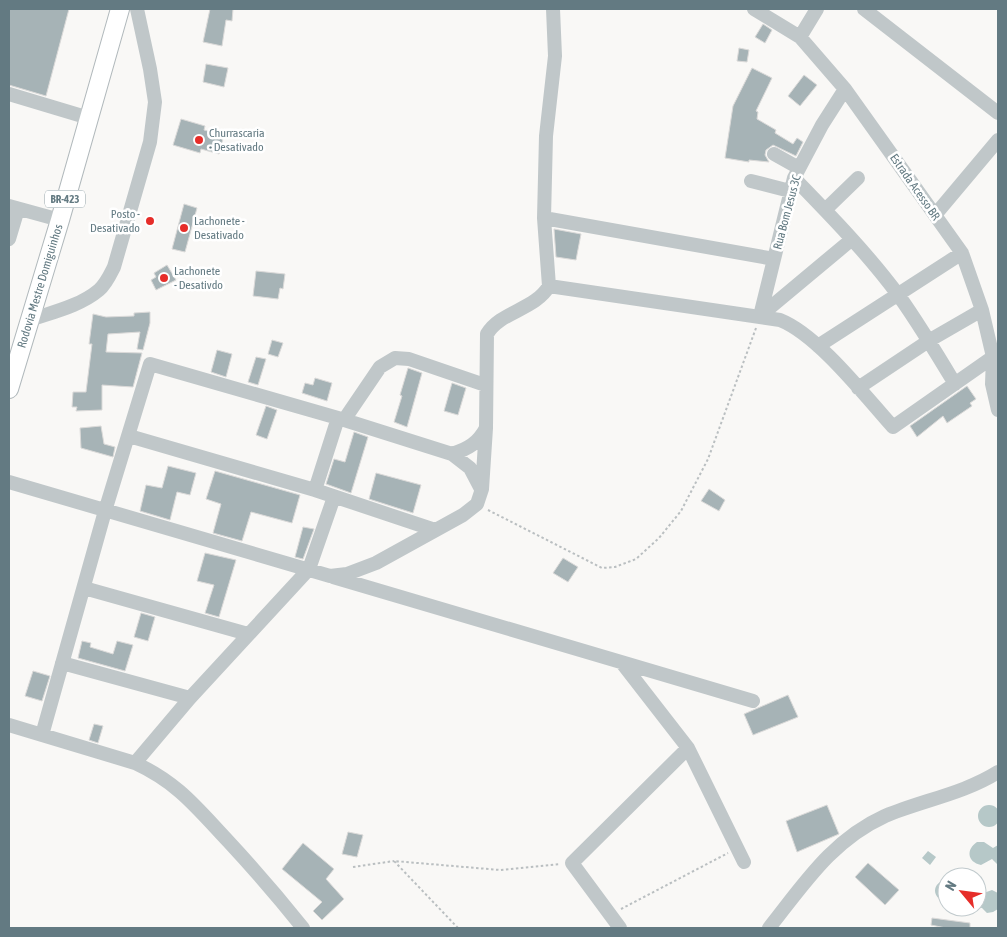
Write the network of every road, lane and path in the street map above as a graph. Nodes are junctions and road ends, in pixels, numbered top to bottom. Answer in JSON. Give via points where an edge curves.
{"nodes":[{"id":1,"x":120,"y":9,"type":"edge"},
{"id":2,"x":137,"y":9,"type":"edge"},
{"id":3,"x":553,"y":9,"type":"edge"},
{"id":4,"x":754,"y":9,"type":"edge"},
{"id":5,"x":817,"y":9,"type":"edge"},
{"id":6,"x":864,"y":9,"type":"edge"},
{"id":7,"x":800,"y":38,"type":"junction"},
{"id":8,"x":845,"y":89,"type":"junction"},
{"id":9,"x":9,"y":94,"type":"edge"},
{"id":10,"x":998,"y":114,"type":"edge"},
{"id":11,"x":89,"y":118,"type":"junction"},
{"id":12,"x":998,"y":140,"type":"edge"},
{"id":13,"x":774,"y":154,"type":"dead end"},
{"id":14,"x":858,"y":178,"type":"dead end"},
{"id":15,"x":794,"y":179,"type":"junction"},
{"id":16,"x":751,"y":181,"type":"dead end"},
{"id":17,"x":13,"y":208,"type":"edge"},
{"id":18,"x":825,"y":210,"type":"junction"},
{"id":19,"x":935,"y":215,"type":"junction"},
{"id":20,"x":544,"y":218,"type":"junction"},
{"id":21,"x":60,"y":220,"type":"junction"},
{"id":22,"x":9,"y":239,"type":"edge"},
{"id":23,"x":851,"y":240,"type":"junction"},
{"id":24,"x":962,"y":253,"type":"junction"},
{"id":25,"x":774,"y":258,"type":"junction"},
{"id":26,"x":549,"y":286,"type":"junction"},
{"id":27,"x":898,"y":294,"type":"junction"},
{"id":28,"x":982,"y":310,"type":"junction"},
{"id":29,"x":760,"y":316,"type":"junction"},
{"id":30,"x":30,"y":320,"type":"junction"},
{"id":31,"x":930,"y":340,"type":"junction"},
{"id":32,"x":818,"y":346,"type":"junction"},
{"id":33,"x":993,"y":357,"type":"junction"},
{"id":34,"x":955,"y":384,"type":"junction"},
{"id":35,"x":486,"y":385,"type":"junction"},
{"id":36,"x":858,"y":388,"type":"junction"},
{"id":37,"x":9,"y":389,"type":"edge"},
{"id":38,"x":998,"y":410,"type":"edge"},
{"id":39,"x":341,"y":419,"type":"junction"},
{"id":40,"x":486,"y":428,"type":"junction"},
{"id":41,"x":129,"y":436,"type":"junction"},
{"id":42,"x":452,"y":454,"type":"junction"},
{"id":43,"x":9,"y":482,"type":"edge"},
{"id":44,"x":482,"y":489,"type":"junction"},
{"id":45,"x":315,"y":490,"type":"junction"},
{"id":46,"x":334,"y":497,"type":"junction"},
{"id":47,"x":477,"y":504,"type":"junction"},
{"id":48,"x":105,"y":511,"type":"junction"},
{"id":49,"x":435,"y":530,"type":"junction"},
{"id":50,"x":309,"y":569,"type":"junction"},
{"id":51,"x":330,"y":576,"type":"junction"},
{"id":52,"x":84,"y":588,"type":"junction"},
{"id":53,"x":248,"y":634,"type":"junction"},
{"id":54,"x":62,"y":663,"type":"junction"},
{"id":55,"x":622,"y":663,"type":"junction"},
{"id":56,"x":190,"y":698,"type":"junction"},
{"id":57,"x":753,"y":701,"type":"dead end"},
{"id":58,"x":9,"y":725,"type":"edge"},
{"id":59,"x":42,"y":735,"type":"junction"},
{"id":60,"x":688,"y":748,"type":"junction"},
{"id":61,"x":135,"y":763,"type":"junction"},
{"id":62,"x":998,"y":772,"type":"edge"},
{"id":63,"x":737,"y":848,"type":"junction"},
{"id":64,"x":394,"y":860,"type":"junction"},
{"id":65,"x":744,"y":862,"type":"dead end"},
{"id":66,"x":572,"y":863,"type":"junction"},
{"id":67,"x":353,"y":868,"type":"dead end"},
{"id":68,"x":610,"y":915,"type":"junction"},
{"id":69,"x":303,"y":928,"type":"edge"},
{"id":70,"x":458,"y":928,"type":"edge"},
{"id":71,"x":620,"y":928,"type":"edge"},
{"id":72,"x":769,"y":928,"type":"edge"}],
"edges":[{"from":1,"to":11,"type":"main road","name":"Rodovia Mestre Domiguinhos","number":"BR-423"},
{"from":2,"to":30,"type":"street","via":[[155,102],[150,142],[114,267],[99,290],[79,303]]},
{"from":3,"to":20,"type":"street","via":[[555,56],[546,136]]},
{"from":4,"to":7,"type":"street","name":"Estrada Acesso BR"},
{"from":5,"to":7,"type":"street"},
{"from":6,"to":10,"type":"street"},
{"from":7,"to":8,"type":"street","name":"Estrada Acesso BR"},
{"from":8,"to":15,"type":"street","name":"Rua Bom Jesus 3C"},
{"from":8,"to":19,"type":"street","name":"Estrada Acesso BR"},
{"from":9,"to":11,"type":"street"},
{"from":11,"to":21,"type":"main road","name":"Rodovia Mestre Domiguinhos","number":"BR-423"},
{"from":12,"to":19,"type":"street"},
{"from":13,"to":15,"type":"street"},
{"from":14,"to":18,"type":"street"},
{"from":15,"to":16,"type":"street"},
{"from":15,"to":18,"type":"street"},
{"from":15,"to":25,"type":"street","name":"Rua Bom Jesus 3C"},
{"from":17,"to":21,"type":"street"},
{"from":17,"to":22,"type":"street"},
{"from":18,"to":23,"type":"street"},
{"from":19,"to":24,"type":"street","name":"Estrada Acesso BR"},
{"from":20,"to":25,"type":"street"},
{"from":20,"to":26,"type":"street"},
{"from":21,"to":30,"type":"main road","name":"Rodovia Mestre Domiguinhos","number":"BR-423"},
{"from":23,"to":27,"type":"street"},
{"from":23,"to":29,"type":"street"},
{"from":24,"to":27,"type":"street"},
{"from":24,"to":28,"type":"street","name":"Estrada Acesso BR"},
{"from":25,"to":29,"type":"street","name":"Rua Bom Jesus 3C"},
{"from":26,"to":29,"type":"street"},
{"from":26,"to":35,"type":"street","via":[[536,302],[494,324],[486,340]]},
{"from":27,"to":31,"type":"street"},
{"from":27,"to":32,"type":"street"},
{"from":28,"to":31,"type":"street"},
{"from":28,"to":33,"type":"street","name":"Estrada Acesso BR"},
{"from":29,"to":32,"type":"street","via":[[791,324]]},
{"from":29,"to":47,"type":"path","via":[[697,483],[681,511],[636,559],[602,568]]},
{"from":30,"to":37,"type":"main road","name":"Rodovia Mestre Domiguinhos","number":"BR-423"},
{"from":31,"to":34,"type":"street"},
{"from":31,"to":36,"type":"street"},
{"from":32,"to":36,"type":"street"},
{"from":33,"to":34,"type":"street"},
{"from":33,"to":38,"type":"street","name":"Estrada Acesso BR","via":[[992,384]]},
{"from":34,"to":36,"type":"street","via":[[893,427]]},
{"from":35,"to":39,"type":"street","via":[[396,358],[380,367]]},
{"from":35,"to":40,"type":"street"},
{"from":39,"to":41,"type":"street","via":[[150,364]]},
{"from":39,"to":42,"type":"street"},
{"from":39,"to":45,"type":"street"},
{"from":40,"to":42,"type":"street","via":[[473,445]]},
{"from":40,"to":44,"type":"street"},
{"from":41,"to":45,"type":"street"},
{"from":41,"to":48,"type":"street"},
{"from":42,"to":44,"type":"street","via":[[470,468]]},
{"from":43,"to":48,"type":"street"},
{"from":44,"to":47,"type":"street"},
{"from":45,"to":46,"type":"street"},
{"from":46,"to":49,"type":"street"},
{"from":46,"to":50,"type":"street"},
{"from":47,"to":49,"type":"street"},
{"from":48,"to":50,"type":"street"},
{"from":48,"to":52,"type":"street"},
{"from":49,"to":51,"type":"street","via":[[376,563],[347,574]]},
{"from":50,"to":51,"type":"street"},
{"from":50,"to":53,"type":"street"},
{"from":51,"to":55,"type":"street"},
{"from":52,"to":53,"type":"street"},
{"from":52,"to":54,"type":"street"},
{"from":53,"to":56,"type":"street"},
{"from":54,"to":56,"type":"street"},
{"from":54,"to":59,"type":"street"},
{"from":55,"to":57,"type":"street"},
{"from":55,"to":60,"type":"street"},
{"from":56,"to":61,"type":"street"},
{"from":58,"to":59,"type":"street"},
{"from":59,"to":61,"type":"street"},
{"from":60,"to":63,"type":"street"},
{"from":60,"to":66,"type":"street"},
{"from":61,"to":69,"type":"street","via":[[166,779],[185,795]]},
{"from":62,"to":72,"type":"street","via":[[952,794],[885,817],[841,844],[815,869]]},
{"from":63,"to":65,"type":"street"},
{"from":63,"to":68,"type":"path"},
{"from":64,"to":66,"type":"path","via":[[500,870]]},
{"from":64,"to":67,"type":"path"},
{"from":64,"to":70,"type":"path"},
{"from":66,"to":68,"type":"street"},
{"from":68,"to":71,"type":"street"}]}
